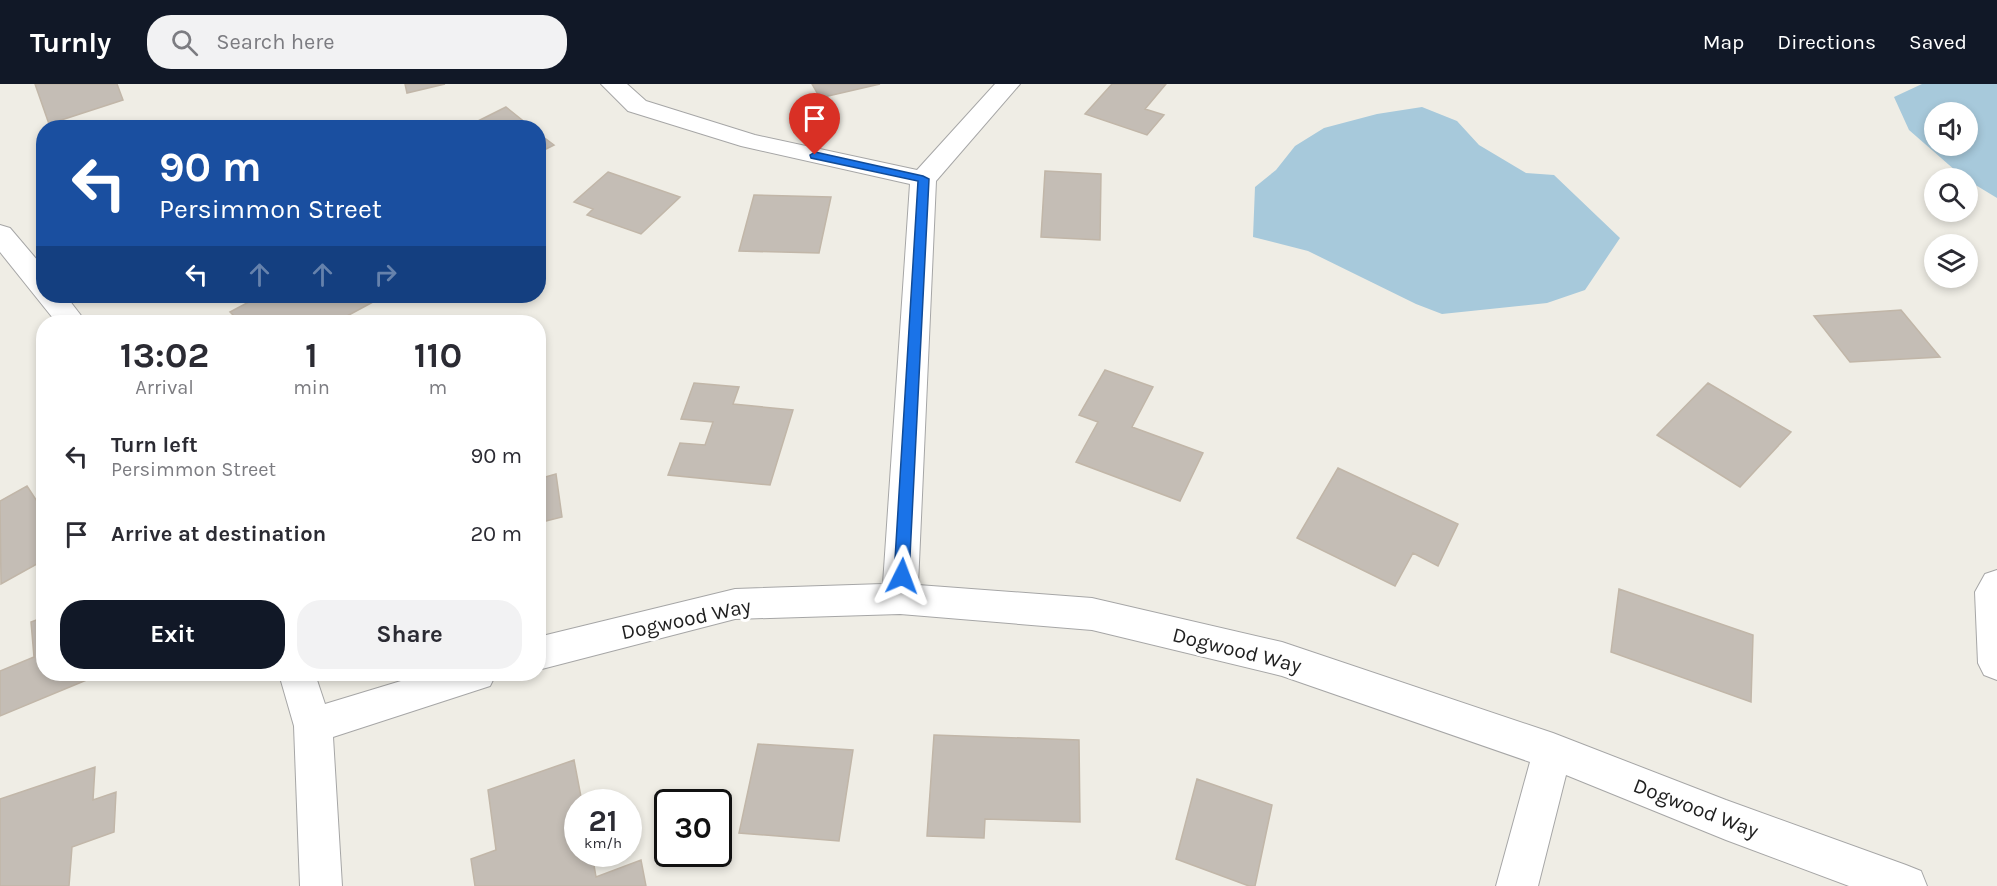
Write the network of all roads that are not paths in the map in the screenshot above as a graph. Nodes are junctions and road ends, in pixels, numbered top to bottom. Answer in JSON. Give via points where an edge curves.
{"nodes":[{"id":1,"x":613,"y":84,"type":"edge"},
{"id":2,"x":1008,"y":84,"type":"edge"},
{"id":3,"x":923,"y":179,"type":"junction"},
{"id":4,"x":0,"y":234,"type":"edge"},
{"id":5,"x":36,"y":278,"type":"edge"},
{"id":6,"x":56,"y":303,"type":"edge"},
{"id":7,"x":66,"y":315,"type":"edge"},
{"id":8,"x":1997,"y":585,"type":"edge"},
{"id":9,"x":900,"y":599,"type":"junction"},
{"id":10,"x":546,"y":652,"type":"edge"},
{"id":11,"x":1997,"y":663,"type":"edge"},
{"id":12,"x":299,"y":681,"type":"edge"},
{"id":13,"x":455,"y":681,"type":"edge"},
{"id":14,"x":313,"y":726,"type":"junction"},
{"id":15,"x":1553,"y":752,"type":"junction"},
{"id":16,"x":321,"y":886,"type":"edge"},
{"id":17,"x":1517,"y":886,"type":"edge"},
{"id":18,"x":1906,"y":886,"type":"edge"}],
"edges":[{"from":1,"to":3,"type":"street","via":[[637,106],[750,141]]},
{"from":2,"to":3,"type":"street"},
{"from":3,"to":9,"type":"street"},
{"from":4,"to":5,"type":"street"},
{"from":6,"to":7,"type":"street"},
{"from":8,"to":11,"type":"street"},
{"from":9,"to":10,"type":"street","name":"Dogwood Way","via":[[735,604]]},
{"from":9,"to":15,"type":"street","name":"Dogwood Way","via":[[1103,617],[1282,659]]},
{"from":12,"to":14,"type":"street"},
{"from":13,"to":14,"type":"street"},
{"from":14,"to":16,"type":"street"},
{"from":15,"to":17,"type":"street"},
{"from":15,"to":18,"type":"street","name":"Dogwood Way"}]}
